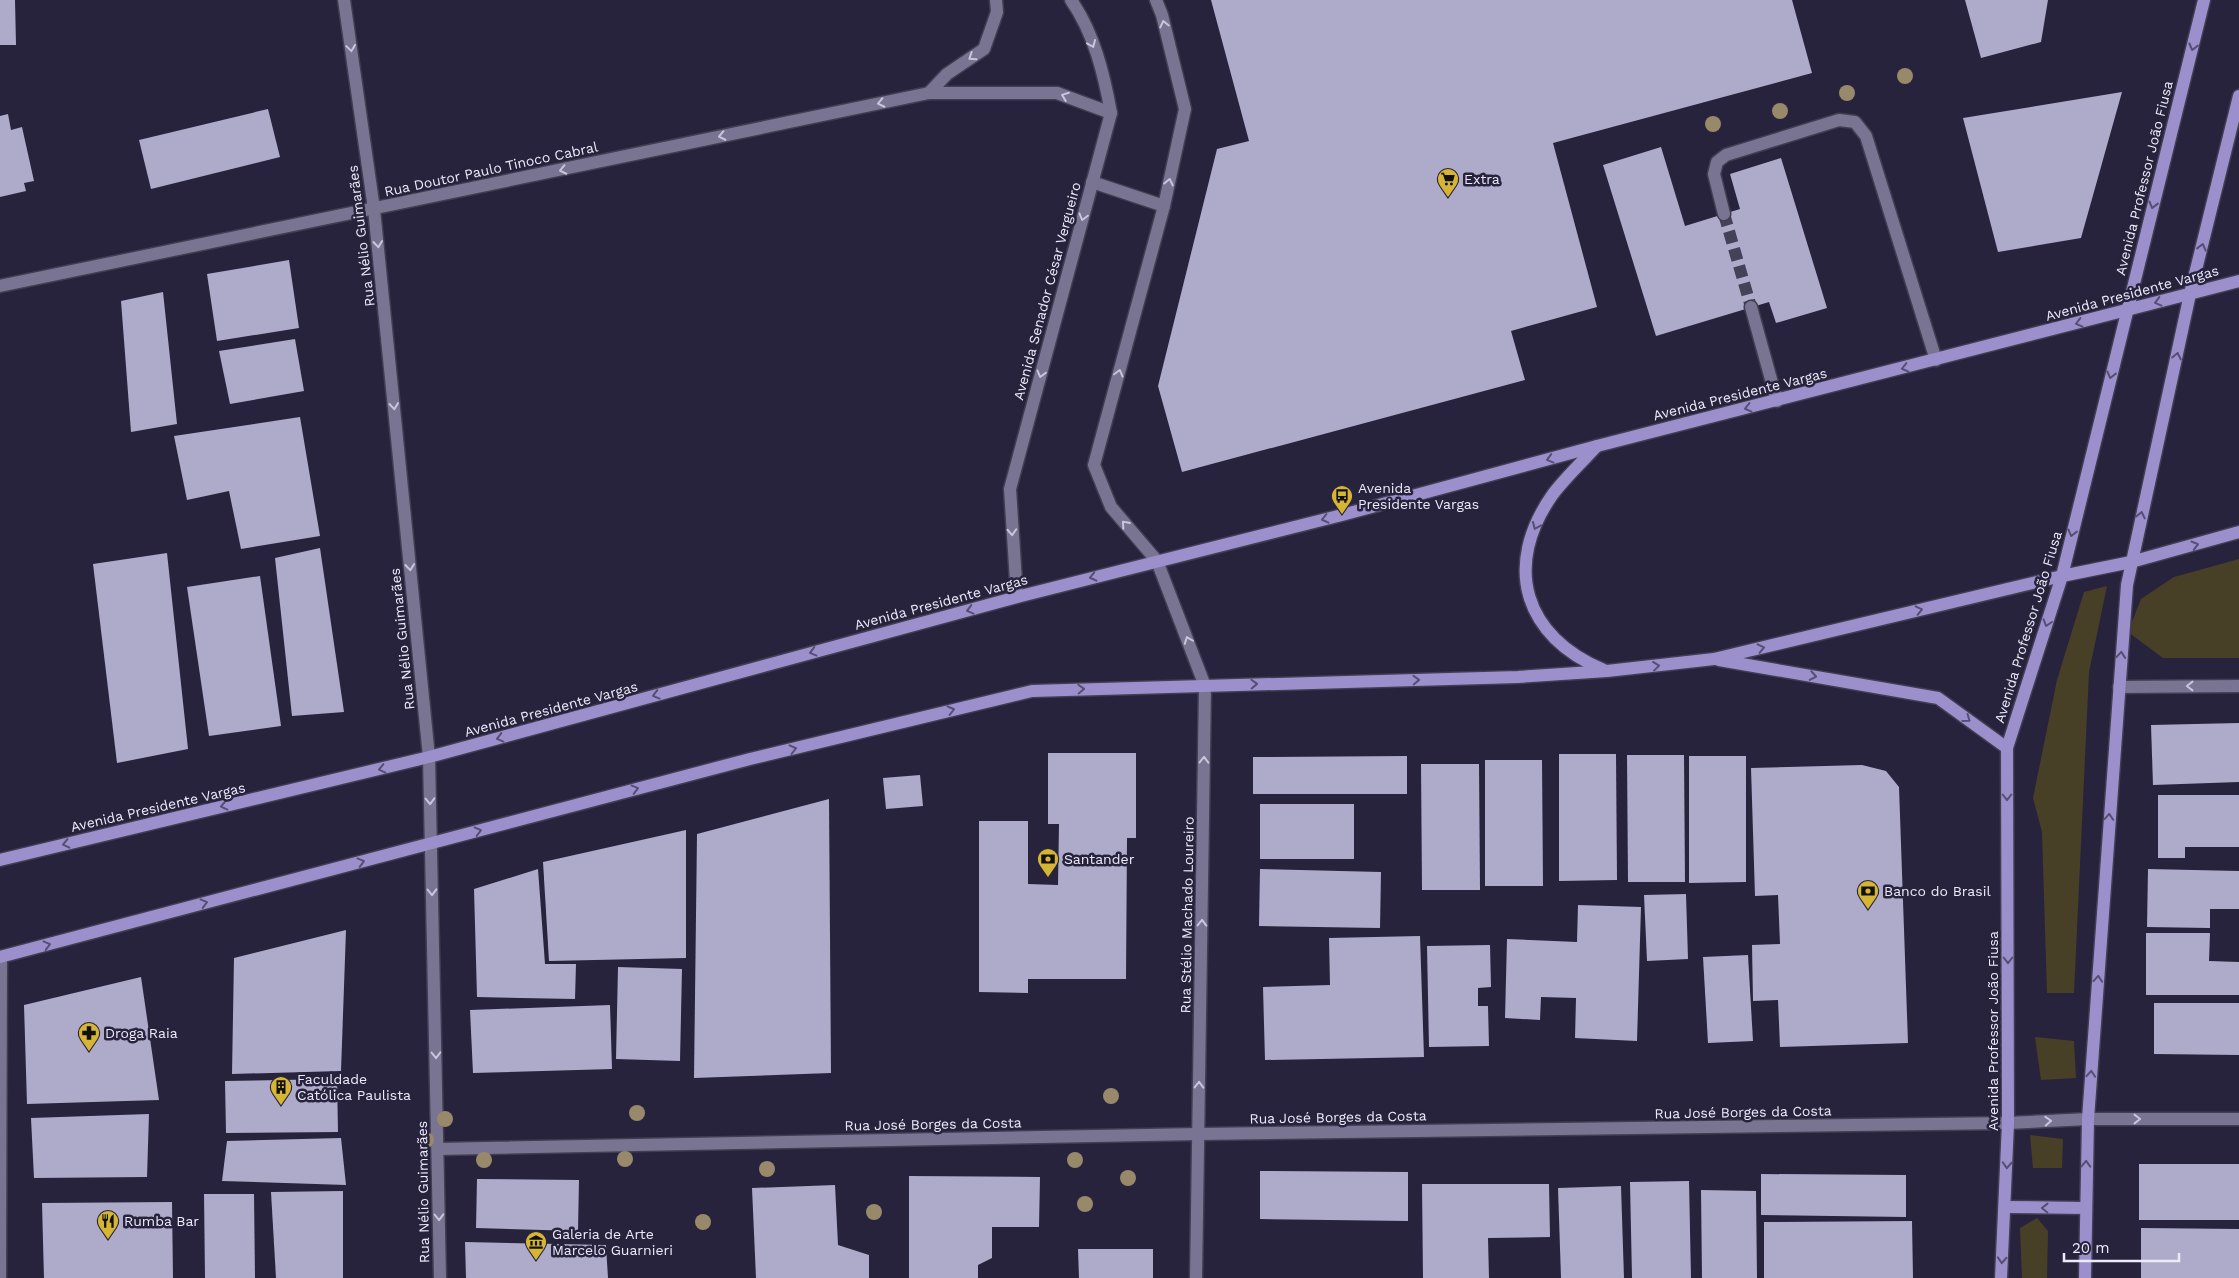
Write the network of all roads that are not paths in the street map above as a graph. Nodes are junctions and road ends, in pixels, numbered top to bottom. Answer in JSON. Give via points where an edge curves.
{"nodes":[{"id":1,"x":344,"y":0,"type":"edge"},
{"id":2,"x":996,"y":0,"type":"edge"},
{"id":3,"x":1071,"y":0,"type":"edge"},
{"id":4,"x":1156,"y":0,"type":"edge"},
{"id":5,"x":2204,"y":0,"type":"edge"},
{"id":6,"x":929,"y":93,"type":"junction"},
{"id":7,"x":2239,"y":96,"type":"edge"},
{"id":8,"x":1110,"y":113,"type":"junction"},
{"id":9,"x":1092,"y":182,"type":"junction"},
{"id":10,"x":1164,"y":206,"type":"junction"},
{"id":11,"x":374,"y":209,"type":"junction"},
{"id":12,"x":1724,"y":214,"type":"tunnel mouth"},
{"id":13,"x":2239,"y":281,"type":"edge"},
{"id":14,"x":0,"y":286,"type":"edge"},
{"id":15,"x":2190,"y":294,"type":"junction"},
{"id":16,"x":1751,"y":307,"type":"tunnel mouth"},
{"id":17,"x":2126,"y":311,"type":"junction"},
{"id":18,"x":1936,"y":360,"type":"junction"},
{"id":19,"x":1777,"y":400,"type":"junction"},
{"id":20,"x":1597,"y":446,"type":"junction"},
{"id":21,"x":2239,"y":532,"type":"edge"},
{"id":22,"x":1157,"y":561,"type":"junction"},
{"id":23,"x":2131,"y":562,"type":"junction"},
{"id":24,"x":2062,"y":576,"type":"junction"},
{"id":25,"x":1017,"y":597,"type":"junction"},
{"id":26,"x":1714,"y":659,"type":"junction"},
{"id":27,"x":1607,"y":672,"type":"junction"},
{"id":28,"x":1205,"y":686,"type":"junction"},
{"id":29,"x":2239,"y":686,"type":"edge"},
{"id":30,"x":2118,"y":687,"type":"junction"},
{"id":31,"x":2007,"y":748,"type":"junction"},
{"id":32,"x":429,"y":757,"type":"junction"},
{"id":33,"x":431,"y":844,"type":"junction"},
{"id":34,"x":0,"y":860,"type":"edge"},
{"id":35,"x":0,"y":957,"type":"edge"},
{"id":36,"x":2088,"y":1119,"type":"junction"},
{"id":37,"x":2239,"y":1119,"type":"edge"},
{"id":38,"x":2008,"y":1123,"type":"junction"},
{"id":39,"x":1198,"y":1134,"type":"junction"},
{"id":40,"x":438,"y":1149,"type":"junction"},
{"id":41,"x":2005,"y":1207,"type":"junction"},
{"id":42,"x":2085,"y":1208,"type":"junction"},
{"id":43,"x":0,"y":1278,"type":"edge"},
{"id":44,"x":440,"y":1278,"type":"edge"},
{"id":45,"x":1196,"y":1278,"type":"edge"},
{"id":46,"x":2001,"y":1278,"type":"edge"},
{"id":47,"x":2085,"y":1278,"type":"edge"}],
"edges":[{"from":1,"to":11,"type":"street","name":"Rua Nélio Guimarães","one_way":true},
{"from":2,"to":6,"type":"street","one_way":true,"via":[[997,12],[984,49],[948,74]]},
{"from":3,"to":8,"type":"street","name":"Avenida Senador César Vergueiro","one_way":true,"via":[[1103,69]]},
{"from":10,"to":4,"type":"street","one_way":true,"via":[[1185,109]]},
{"from":5,"to":17,"type":"main road","name":"Avenida Professor João Fiusa","one_way":true},
{"from":8,"to":6,"type":"street","name":"Rua Doutor Paulo Tinoco Cabral","one_way":true,"via":[[1057,93]]},
{"from":6,"to":11,"type":"street","name":"Rua Doutor Paulo Tinoco Cabral","one_way":true},
{"from":15,"to":7,"type":"main road","one_way":true},
{"from":8,"to":9,"type":"street","name":"Avenida Senador César Vergueiro"},
{"from":9,"to":10,"type":"street"},
{"from":9,"to":25,"type":"street","name":"Avenida Senador César Vergueiro","one_way":true,"via":[[1010,489]]},
{"from":22,"to":10,"type":"street","one_way":true,"via":[[1111,507],[1094,465]]},
{"from":11,"to":14,"type":"street","name":"Rua Doutor Paulo Tinoco Cabral"},
{"from":11,"to":32,"type":"street","name":"Rua Nélio Guimarães","one_way":true},
{"from":12,"to":18,"type":"street","via":[[1714,174],[1716,162],[1726,155],[1838,120],[1855,122],[1866,136]]},
{"from":13,"to":15,"type":"main road","name":"Avenida Presidente Vargas"},
{"from":15,"to":17,"type":"main road","name":"Avenida Presidente Vargas","one_way":true},
{"from":23,"to":15,"type":"main road","one_way":true},
{"from":16,"to":19,"type":"street"},
{"from":17,"to":18,"type":"main road","name":"Avenida Presidente Vargas","one_way":true},
{"from":17,"to":24,"type":"main road","name":"Avenida Professor João Fiusa","one_way":true},
{"from":18,"to":19,"type":"main road","name":"Avenida Presidente Vargas","one_way":true},
{"from":19,"to":20,"type":"main road","name":"Avenida Presidente Vargas","one_way":true},
{"from":20,"to":22,"type":"main road","name":"Avenida Presidente Vargas","one_way":true,"via":[[1397,501]]},
{"from":20,"to":27,"type":"main road","one_way":true,"via":[[1544,509],[1532,536],[1526,583],[1542,624],[1554,640]]},
{"from":23,"to":21,"type":"main road","one_way":true},
{"from":22,"to":25,"type":"main road","name":"Avenida Presidente Vargas","one_way":true},
{"from":28,"to":22,"type":"street","name":"Rua Stélio Machado Loureiro","one_way":true},
{"from":23,"to":24,"type":"main road"},
{"from":30,"to":23,"type":"main road","one_way":true},
{"from":26,"to":24,"type":"main road","one_way":true},
{"from":24,"to":31,"type":"main road","name":"Avenida Professor João Fiusa","one_way":true},
{"from":25,"to":32,"type":"main road","name":"Avenida Presidente Vargas","one_way":true},
{"from":27,"to":26,"type":"main road","one_way":true},
{"from":26,"to":31,"type":"main road","one_way":true,"via":[[1938,698]]},
{"from":28,"to":27,"type":"main road","one_way":true},
{"from":33,"to":28,"type":"main road","one_way":true,"via":[[750,759],[1032,691]]},
{"from":39,"to":28,"type":"street","name":"Rua Stélio Machado Loureiro","one_way":true},
{"from":29,"to":30,"type":"street","one_way":true},
{"from":36,"to":30,"type":"main road","one_way":true},
{"from":31,"to":38,"type":"main road","name":"Avenida Professor João Fiusa","one_way":true},
{"from":32,"to":33,"type":"street","name":"Rua Nélio Guimarães","one_way":true},
{"from":32,"to":34,"type":"main road","name":"Avenida Presidente Vargas","one_way":true},
{"from":35,"to":33,"type":"main road","one_way":true},
{"from":33,"to":40,"type":"street","name":"Rua Nélio Guimarães","one_way":true},
{"from":35,"to":43,"type":"street"},
{"from":36,"to":37,"type":"street","name":"Rua José Borges da Costa","one_way":true},
{"from":38,"to":36,"type":"street","name":"Rua José Borges da Costa","one_way":true},
{"from":42,"to":36,"type":"main road","one_way":true},
{"from":38,"to":39,"type":"street","name":"Rua José Borges da Costa"},
{"from":38,"to":41,"type":"main road","name":"Avenida Professor João Fiusa","one_way":true},
{"from":39,"to":40,"type":"street","name":"Rua José Borges da Costa"},
{"from":39,"to":45,"type":"street","name":"Rua Stélio Machado Loureiro"},
{"from":40,"to":44,"type":"street","name":"Rua Nélio Guimarães","one_way":true},
{"from":42,"to":41,"type":"main road","one_way":true},
{"from":41,"to":46,"type":"main road","name":"Avenida Professor João Fiusa","one_way":true},
{"from":42,"to":47,"type":"main road"}]}
